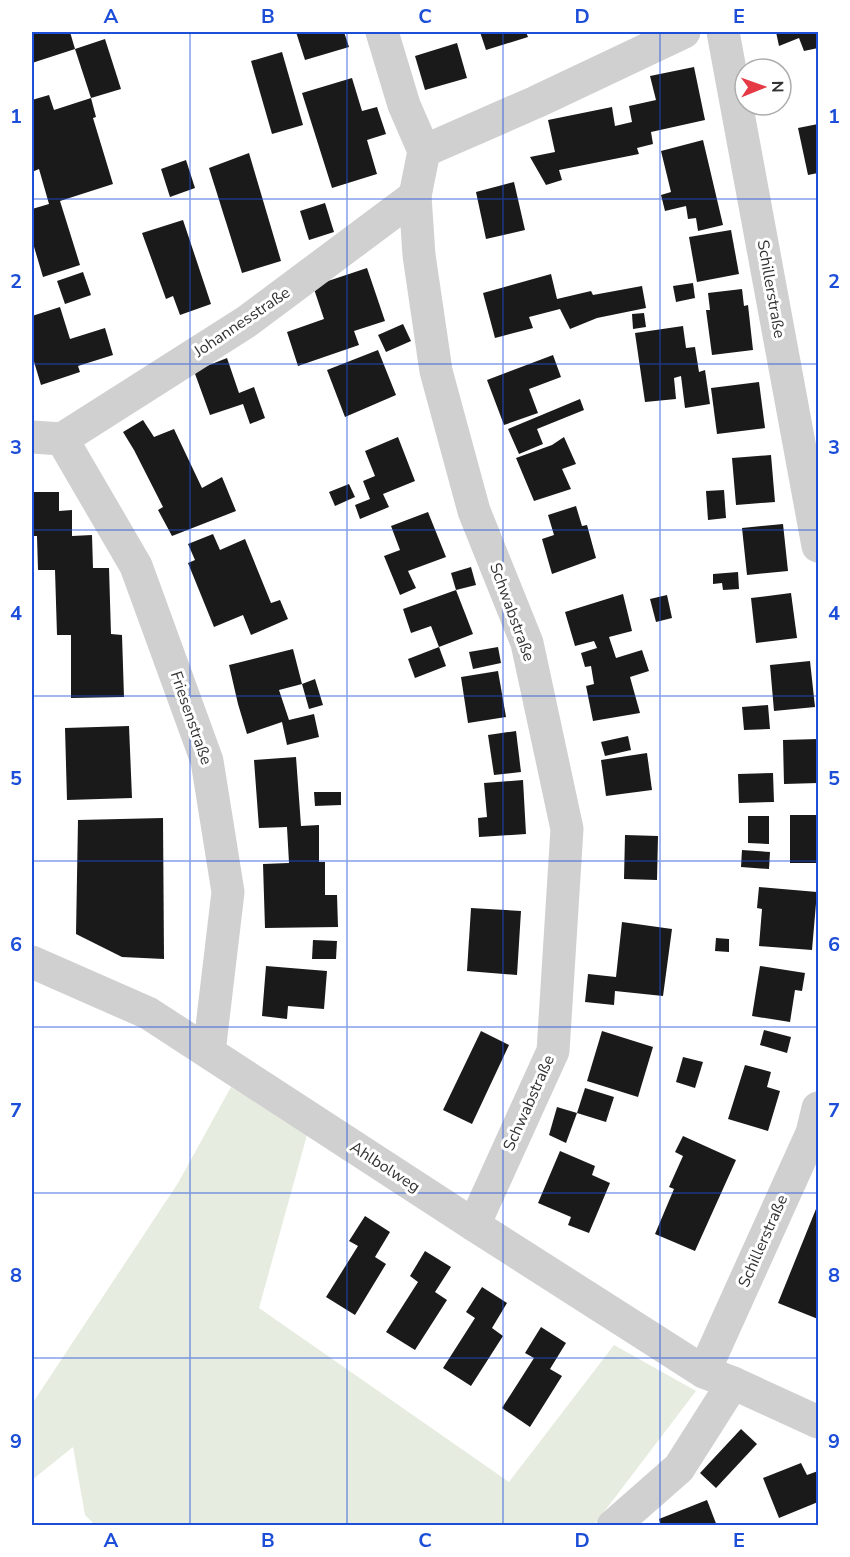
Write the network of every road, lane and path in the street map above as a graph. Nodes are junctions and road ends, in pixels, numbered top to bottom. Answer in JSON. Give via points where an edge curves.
{"nodes":[{"id":1,"x":382,"y":32,"type":"edge"},
{"id":2,"x":684,"y":32,"type":"edge"},
{"id":3,"x":723,"y":32,"type":"edge"},
{"id":4,"x":424,"y":151,"type":"junction"},
{"id":5,"x":415,"y":196,"type":"junction"},
{"id":6,"x":47,"y":438,"type":"edge"},
{"id":7,"x":819,"y":546,"type":"edge"},
{"id":8,"x":32,"y":962,"type":"edge"},
{"id":9,"x":209,"y":1052,"type":"junction"},
{"id":10,"x":819,"y":1108,"type":"edge"},
{"id":11,"x":474,"y":1225,"type":"junction"},
{"id":12,"x":719,"y":1377,"type":"junction"},
{"id":13,"x":819,"y":1422,"type":"edge"},
{"id":14,"x":613,"y":1526,"type":"edge"}],
"edges":[{"from":1,"to":4,"type":"street","via":[[404,105]]},
{"from":2,"to":4,"type":"street"},
{"from":3,"to":7,"type":"street","name":"Schillerstraße"},
{"from":4,"to":5,"type":"street","name":"Schwabstraße"},
{"from":5,"to":6,"type":"street","name":"Johannesstraße","via":[[246,322]]},
{"from":5,"to":11,"type":"street","name":"Schwabstraße","via":[[419,255],[436,371],[474,511],[527,644],[567,829],[554,1051]]},
{"from":6,"to":9,"type":"street","name":"Friesenstraße","via":[[136,566],[207,761],[228,892]]},
{"from":8,"to":9,"type":"street","name":"Ahlbolweg","via":[[148,1012]]},
{"from":9,"to":11,"type":"street","name":"Ahlbolweg"},
{"from":10,"to":12,"type":"street","name":"Schillerstraße"},
{"from":11,"to":12,"type":"street","name":"Ahlbolweg"},
{"from":12,"to":13,"type":"street","name":"Ahlbolweg"},
{"from":12,"to":14,"type":"street","via":[[678,1468]]}]}
